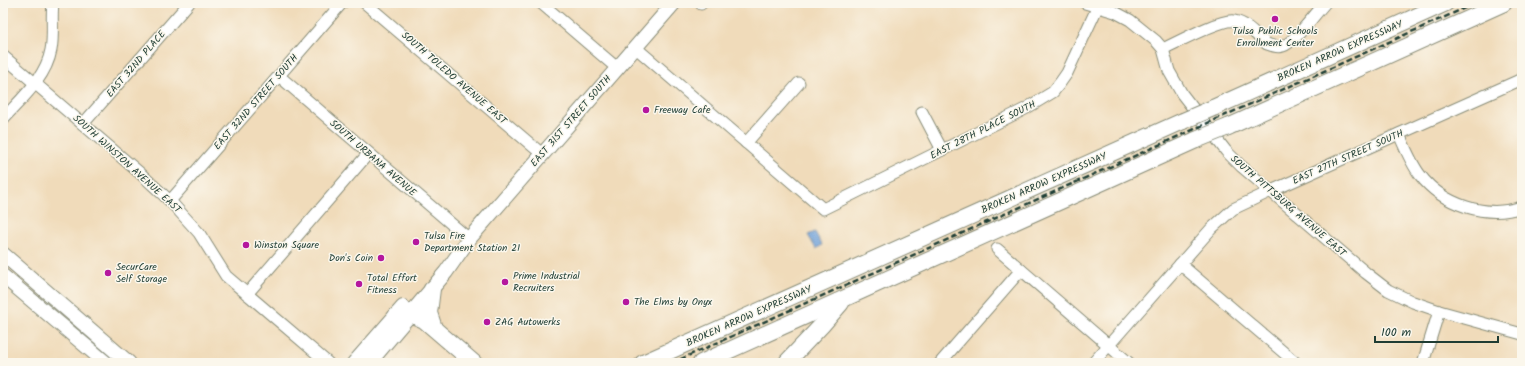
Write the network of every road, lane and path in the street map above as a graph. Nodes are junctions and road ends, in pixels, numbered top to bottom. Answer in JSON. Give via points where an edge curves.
{"nodes":[{"id":1,"x":53,"y":3,"type":"edge"},
{"id":2,"x":189,"y":3,"type":"edge"},
{"id":3,"x":342,"y":3,"type":"edge"},
{"id":4,"x":365,"y":3,"type":"edge"},
{"id":5,"x":541,"y":3,"type":"edge"},
{"id":6,"x":674,"y":3,"type":"edge"},
{"id":7,"x":1086,"y":3,"type":"edge"},
{"id":8,"x":1325,"y":3,"type":"edge"},
{"id":9,"x":1446,"y":3,"type":"edge"},
{"id":10,"x":1504,"y":3,"type":"edge"},
{"id":11,"x":1098,"y":6,"type":"junction"},
{"id":12,"x":635,"y":47,"type":"junction"},
{"id":13,"x":1163,"y":50,"type":"junction"},
{"id":14,"x":3,"y":56,"type":"edge"},
{"id":15,"x":617,"y":68,"type":"junction"},
{"id":16,"x":279,"y":76,"type":"junction"},
{"id":17,"x":1522,"y":79,"type":"edge"},
{"id":18,"x":799,"y":83,"type":"dead end"},
{"id":19,"x":35,"y":84,"type":"junction"},
{"id":20,"x":922,"y":112,"type":"dead end"},
{"id":21,"x":3,"y":119,"type":"edge"},
{"id":22,"x":83,"y":124,"type":"junction"},
{"id":23,"x":1399,"y":134,"type":"junction"},
{"id":24,"x":746,"y":143,"type":"junction"},
{"id":25,"x":942,"y":150,"type":"junction"},
{"id":26,"x":368,"y":154,"type":"junction"},
{"id":27,"x":542,"y":154,"type":"junction"},
{"id":28,"x":1270,"y":191,"type":"junction"},
{"id":29,"x":170,"y":201,"type":"junction"},
{"id":30,"x":1522,"y":206,"type":"edge"},
{"id":31,"x":469,"y":239,"type":"junction"},
{"id":32,"x":997,"y":249,"type":"dead end"},
{"id":33,"x":3,"y":254,"type":"edge"},
{"id":34,"x":1180,"y":264,"type":"junction"},
{"id":35,"x":1021,"y":270,"type":"junction"},
{"id":36,"x":3,"y":276,"type":"edge"},
{"id":37,"x":432,"y":289,"type":"junction"},
{"id":38,"x":247,"y":294,"type":"junction"},
{"id":39,"x":843,"y":300,"type":"junction"},
{"id":40,"x":1439,"y":311,"type":"junction"},
{"id":41,"x":403,"y":315,"type":"junction"},
{"id":42,"x":434,"y":328,"type":"junction"},
{"id":43,"x":1522,"y":334,"type":"edge"},
{"id":44,"x":1109,"y":345,"type":"junction"},
{"id":45,"x":112,"y":348,"type":"junction"},
{"id":46,"x":100,"y":361,"type":"edge"},
{"id":47,"x":129,"y":363,"type":"edge"},
{"id":48,"x":328,"y":363,"type":"edge"},
{"id":49,"x":354,"y":363,"type":"edge"},
{"id":50,"x":369,"y":363,"type":"edge"},
{"id":51,"x":474,"y":363,"type":"edge"},
{"id":52,"x":643,"y":363,"type":"edge"},
{"id":53,"x":701,"y":363,"type":"edge"},
{"id":54,"x":787,"y":363,"type":"edge"},
{"id":55,"x":940,"y":363,"type":"edge"},
{"id":56,"x":1093,"y":363,"type":"edge"},
{"id":57,"x":1129,"y":363,"type":"edge"},
{"id":58,"x":1296,"y":363,"type":"edge"},
{"id":59,"x":1423,"y":363,"type":"edge"}],
"edges":[{"from":1,"to":19,"type":"street","via":[[51,49]]},
{"from":2,"to":22,"type":"street","name":"EAST 32ND PLACE"},
{"from":3,"to":16,"type":"street","name":"EAST 32ND STREET SOUTH"},
{"from":4,"to":27,"type":"street","name":"SOUTH TOLEDO AVENUE EAST"},
{"from":5,"to":15,"type":"street"},
{"from":6,"to":12,"type":"main road","name":"EAST 31ST STREET SOUTH"},
{"from":7,"to":11,"type":"street","name":"SOUTH PITTSBURG AVENUE EAST"},
{"from":8,"to":13,"type":"street","via":[[1292,41],[1283,46],[1267,44],[1233,20],[1220,23]]},
{"from":9,"to":52,"type":"highway","name":"BROKEN ARROW EXPRESSWAY","bridge":true},
{"from":10,"to":39,"type":"highway","bridge":true},
{"from":11,"to":13,"type":"street","name":"SOUTH PITTSBURG AVENUE EAST","via":[[1130,20],[1148,33]]},
{"from":11,"to":25,"type":"street","name":"EAST 28TH PLACE SOUTH","via":[[1067,73],[1053,92],[1025,109]]},
{"from":12,"to":15,"type":"main road","name":"EAST 31ST STREET SOUTH"},
{"from":12,"to":24,"type":"street"},
{"from":13,"to":28,"type":"street","name":"SOUTH PITTSBURG AVENUE EAST","via":[[1182,94],[1226,151]]},
{"from":14,"to":19,"type":"street","name":"SOUTH WINSTON AVENUE EAST"},
{"from":15,"to":27,"type":"main road","name":"EAST 31ST STREET SOUTH"},
{"from":16,"to":26,"type":"street","name":"SOUTH URBANA AVENUE"},
{"from":16,"to":29,"type":"street","name":"EAST 32ND STREET SOUTH"},
{"from":17,"to":23,"type":"street","name":"EAST 27TH STREET SOUTH"},
{"from":18,"to":24,"type":"street"},
{"from":19,"to":21,"type":"street"},
{"from":19,"to":22,"type":"street","name":"SOUTH WINSTON AVENUE EAST"},
{"from":20,"to":25,"type":"street"},
{"from":22,"to":29,"type":"street","name":"SOUTH WINSTON AVENUE EAST"},
{"from":23,"to":28,"type":"street","name":"EAST 27TH STREET SOUTH"},
{"from":23,"to":30,"type":"street","via":[[1412,164],[1421,177],[1442,196],[1484,211]]},
{"from":24,"to":25,"type":"street","name":"EAST 28TH PLACE SOUTH","via":[[823,209]]},
{"from":26,"to":31,"type":"street","name":"SOUTH URBANA AVENUE"},
{"from":26,"to":38,"type":"street"},
{"from":27,"to":31,"type":"main road","name":"EAST 31ST STREET SOUTH"},
{"from":28,"to":34,"type":"street","name":"EAST 27TH STREET SOUTH","via":[[1233,209]]},
{"from":28,"to":40,"type":"street","name":"SOUTH PITTSBURG AVENUE EAST","via":[[1381,285],[1413,302]]},
{"from":29,"to":38,"type":"street","name":"SOUTH WINSTON AVENUE EAST","via":[[199,233],[226,276]]},
{"from":31,"to":37,"type":"main road","name":"EAST 31ST STREET SOUTH"},
{"from":31,"to":41,"type":"main road","name":"EAST 31ST STREET SOUTH","via":[[439,267]]},
{"from":32,"to":35,"type":"street"},
{"from":33,"to":45,"type":"main road"},
{"from":34,"to":44,"type":"street","name":"EAST 27TH STREET SOUTH"},
{"from":34,"to":58,"type":"street"},
{"from":35,"to":44,"type":"street"},
{"from":35,"to":55,"type":"street"},
{"from":36,"to":46,"type":"main road"},
{"from":37,"to":41,"type":"main road","name":"EAST 31ST STREET SOUTH"},
{"from":37,"to":42,"type":"highway","via":[[429,313]]},
{"from":38,"to":48,"type":"street","name":"SOUTH WINSTON AVENUE EAST"},
{"from":39,"to":53,"type":"highway"},
{"from":39,"to":54,"type":"highway"},
{"from":40,"to":43,"type":"street","name":"SOUTH PITTSBURG AVENUE EAST"},
{"from":40,"to":59,"type":"street"},
{"from":41,"to":42,"type":"highway","via":[[418,316]]},
{"from":41,"to":49,"type":"main road","name":"EAST 31ST STREET SOUTH"},
{"from":41,"to":50,"type":"main road","name":"EAST 31ST STREET SOUTH"},
{"from":42,"to":51,"type":"highway"},
{"from":44,"to":56,"type":"street","name":"EAST 27TH STREET SOUTH"},
{"from":44,"to":57,"type":"street"},
{"from":45,"to":46,"type":"street"},
{"from":45,"to":47,"type":"main road"}]}
